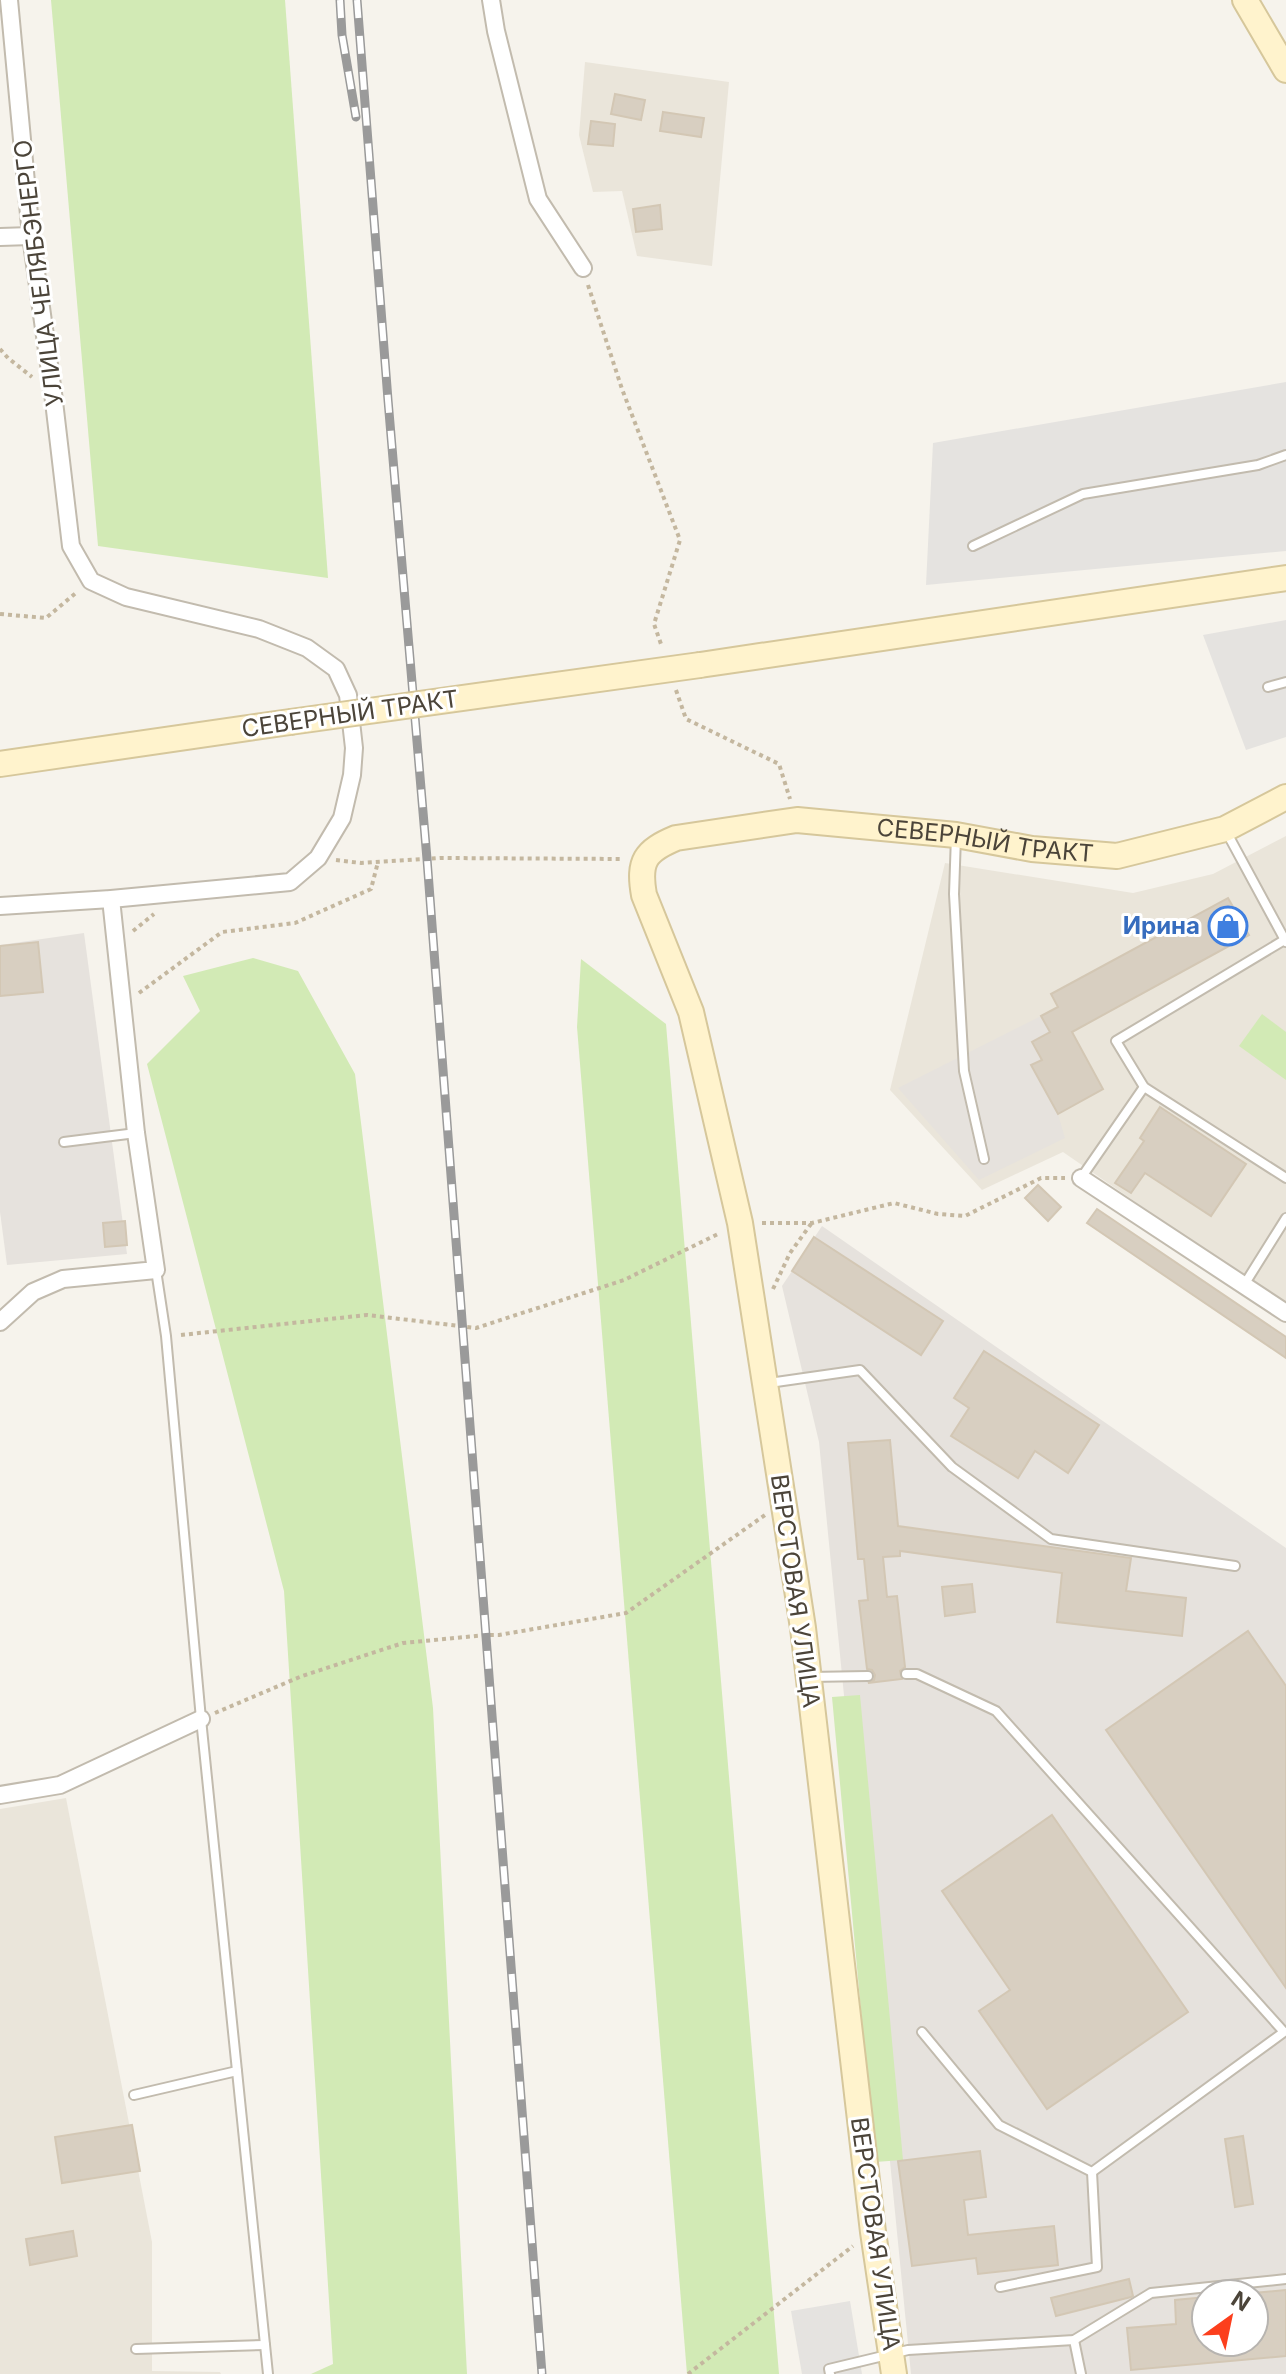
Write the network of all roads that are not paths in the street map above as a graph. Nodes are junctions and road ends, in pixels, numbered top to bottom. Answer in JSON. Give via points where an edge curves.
{"nodes":[{"id":1,"x":9,"y":0,"type":"edge"},
{"id":2,"x":491,"y":0,"type":"edge"},
{"id":3,"x":1245,"y":0,"type":"edge"},
{"id":4,"x":1286,"y":70,"type":"edge"},
{"id":5,"x":31,"y":236,"type":"junction"},
{"id":6,"x":0,"y":237,"type":"edge"},
{"id":7,"x":583,"y":268,"type":"road end"},
{"id":8,"x":1286,"y":455,"type":"edge"},
{"id":9,"x":973,"y":546,"type":"dead end"},
{"id":10,"x":1286,"y":578,"type":"edge"},
{"id":11,"x":1286,"y":682,"type":"edge"},
{"id":12,"x":1268,"y":687,"type":"dead end"},
{"id":13,"x":0,"y":764,"type":"edge"},
{"id":14,"x":1286,"y":797,"type":"edge"},
{"id":15,"x":1225,"y":829,"type":"junction"},
{"id":16,"x":956,"y":835,"type":"junction"},
{"id":17,"x":644,"y":859,"type":"joint"},
{"id":18,"x":111,"y":899,"type":"junction"},
{"id":19,"x":0,"y":906,"type":"edge"},
{"id":20,"x":1286,"y":940,"type":"edge"},
{"id":21,"x":1144,"y":1087,"type":"junction"},
{"id":22,"x":136,"y":1133,"type":"junction"},
{"id":23,"x":64,"y":1142,"type":"dead end"},
{"id":24,"x":984,"y":1159,"type":"dead end"},
{"id":25,"x":1081,"y":1178,"type":"joint"},
{"id":26,"x":1286,"y":1178,"type":"edge"},
{"id":27,"x":1286,"y":1218,"type":"edge"},
{"id":28,"x":156,"y":1270,"type":"junction"},
{"id":29,"x":1244,"y":1285,"type":"junction"},
{"id":30,"x":1286,"y":1313,"type":"edge"},
{"id":31,"x":0,"y":1322,"type":"edge"},
{"id":32,"x":764,"y":1384,"type":"junction"},
{"id":33,"x":1235,"y":1566,"type":"dead end"},
{"id":34,"x":906,"y":1674,"type":"dead end"},
{"id":35,"x":868,"y":1676,"type":"dead end"},
{"id":36,"x":809,"y":1677,"type":"junction"},
{"id":37,"x":201,"y":1719,"type":"junction"},
{"id":38,"x":0,"y":1795,"type":"edge"},
{"id":39,"x":1285,"y":2031,"type":"edge"},
{"id":40,"x":922,"y":2032,"type":"dead end"},
{"id":41,"x":237,"y":2071,"type":"junction"},
{"id":42,"x":134,"y":2095,"type":"dead end"},
{"id":43,"x":1092,"y":2172,"type":"junction"},
{"id":44,"x":1286,"y":2279,"type":"edge"},
{"id":45,"x":1000,"y":2287,"type":"dead end"},
{"id":46,"x":1074,"y":2340,"type":"junction"},
{"id":47,"x":265,"y":2345,"type":"junction"},
{"id":48,"x":136,"y":2349,"type":"dead end"},
{"id":49,"x":893,"y":2363,"type":"edge"},
{"id":50,"x":268,"y":2374,"type":"edge"},
{"id":51,"x":830,"y":2374,"type":"edge"},
{"id":52,"x":1081,"y":2374,"type":"edge"}],
"edges":[{"from":1,"to":5,"type":"street","name":"УЛИЦА ЧЕЛЯБЭНЕРГО"},
{"from":2,"to":7,"type":"street","via":[[538,199]]},
{"from":3,"to":4,"type":"street"},
{"from":5,"to":6,"type":"street"},
{"from":5,"to":18,"type":"street","name":"УЛИЦА ЧЕЛЯБЭНЕРГО","via":[[71,546],[91,581],[126,597],[259,629],[307,648],[336,669],[348,695],[352,775],[342,818],[318,858],[290,882]]},
{"from":8,"to":9,"type":"lane","via":[[1258,465],[1083,494]]},
{"from":10,"to":13,"type":"street","name":"СЕВЕРНЫЙ ТРАКТ","bridge":true},
{"from":11,"to":12,"type":"lane"},
{"from":14,"to":15,"type":"street","name":"СЕВЕРНЫЙ ТРАКТ"},
{"from":15,"to":16,"type":"street","name":"СЕВЕРНЫЙ ТРАКТ","via":[[1117,856],[1032,849]]},
{"from":15,"to":20,"type":"lane"},
{"from":16,"to":17,"type":"street","name":"СЕВЕРНЫЙ ТРАКТ","via":[[797,820],[676,838],[657,845]]},
{"from":16,"to":24,"type":"lane","via":[[964,1071]]},
{"from":17,"to":32,"type":"street","name":"ВЕРСТОВАЯ УЛИЦА","via":[[644,895],[691,1012],[740,1223]]},
{"from":18,"to":19,"type":"street"},
{"from":18,"to":22,"type":"street"},
{"from":20,"to":21,"type":"lane","via":[[1116,1041]]},
{"from":21,"to":25,"type":"lane"},
{"from":21,"to":26,"type":"lane"},
{"from":22,"to":23,"type":"lane"},
{"from":22,"to":28,"type":"street"},
{"from":25,"to":29,"type":"street"},
{"from":27,"to":29,"type":"lane"},
{"from":28,"to":31,"type":"street","via":[[63,1279],[33,1292]]},
{"from":28,"to":37,"type":"lane"},
{"from":29,"to":30,"type":"street"},
{"from":32,"to":33,"type":"lane","via":[[860,1370],[952,1467],[1051,1539]]},
{"from":32,"to":36,"type":"street","name":"ВЕРСТОВАЯ УЛИЦА"},
{"from":34,"to":39,"type":"lane","via":[[917,1674],[996,1711]]},
{"from":35,"to":36,"type":"lane"},
{"from":36,"to":49,"type":"street","name":"ВЕРСТОВАЯ УЛИЦА"},
{"from":37,"to":38,"type":"street","via":[[60,1785]]},
{"from":37,"to":41,"type":"lane"},
{"from":39,"to":43,"type":"lane"},
{"from":40,"to":43,"type":"lane","via":[[999,2125]]},
{"from":41,"to":42,"type":"lane"},
{"from":41,"to":47,"type":"lane"},
{"from":43,"to":45,"type":"lane","via":[[1097,2267]]},
{"from":44,"to":46,"type":"lane","via":[[1151,2293]]},
{"from":46,"to":49,"type":"lane"},
{"from":46,"to":52,"type":"lane"},
{"from":47,"to":48,"type":"lane"},
{"from":47,"to":50,"type":"lane"},
{"from":49,"to":51,"type":"lane","via":[[829,2369]]}]}
